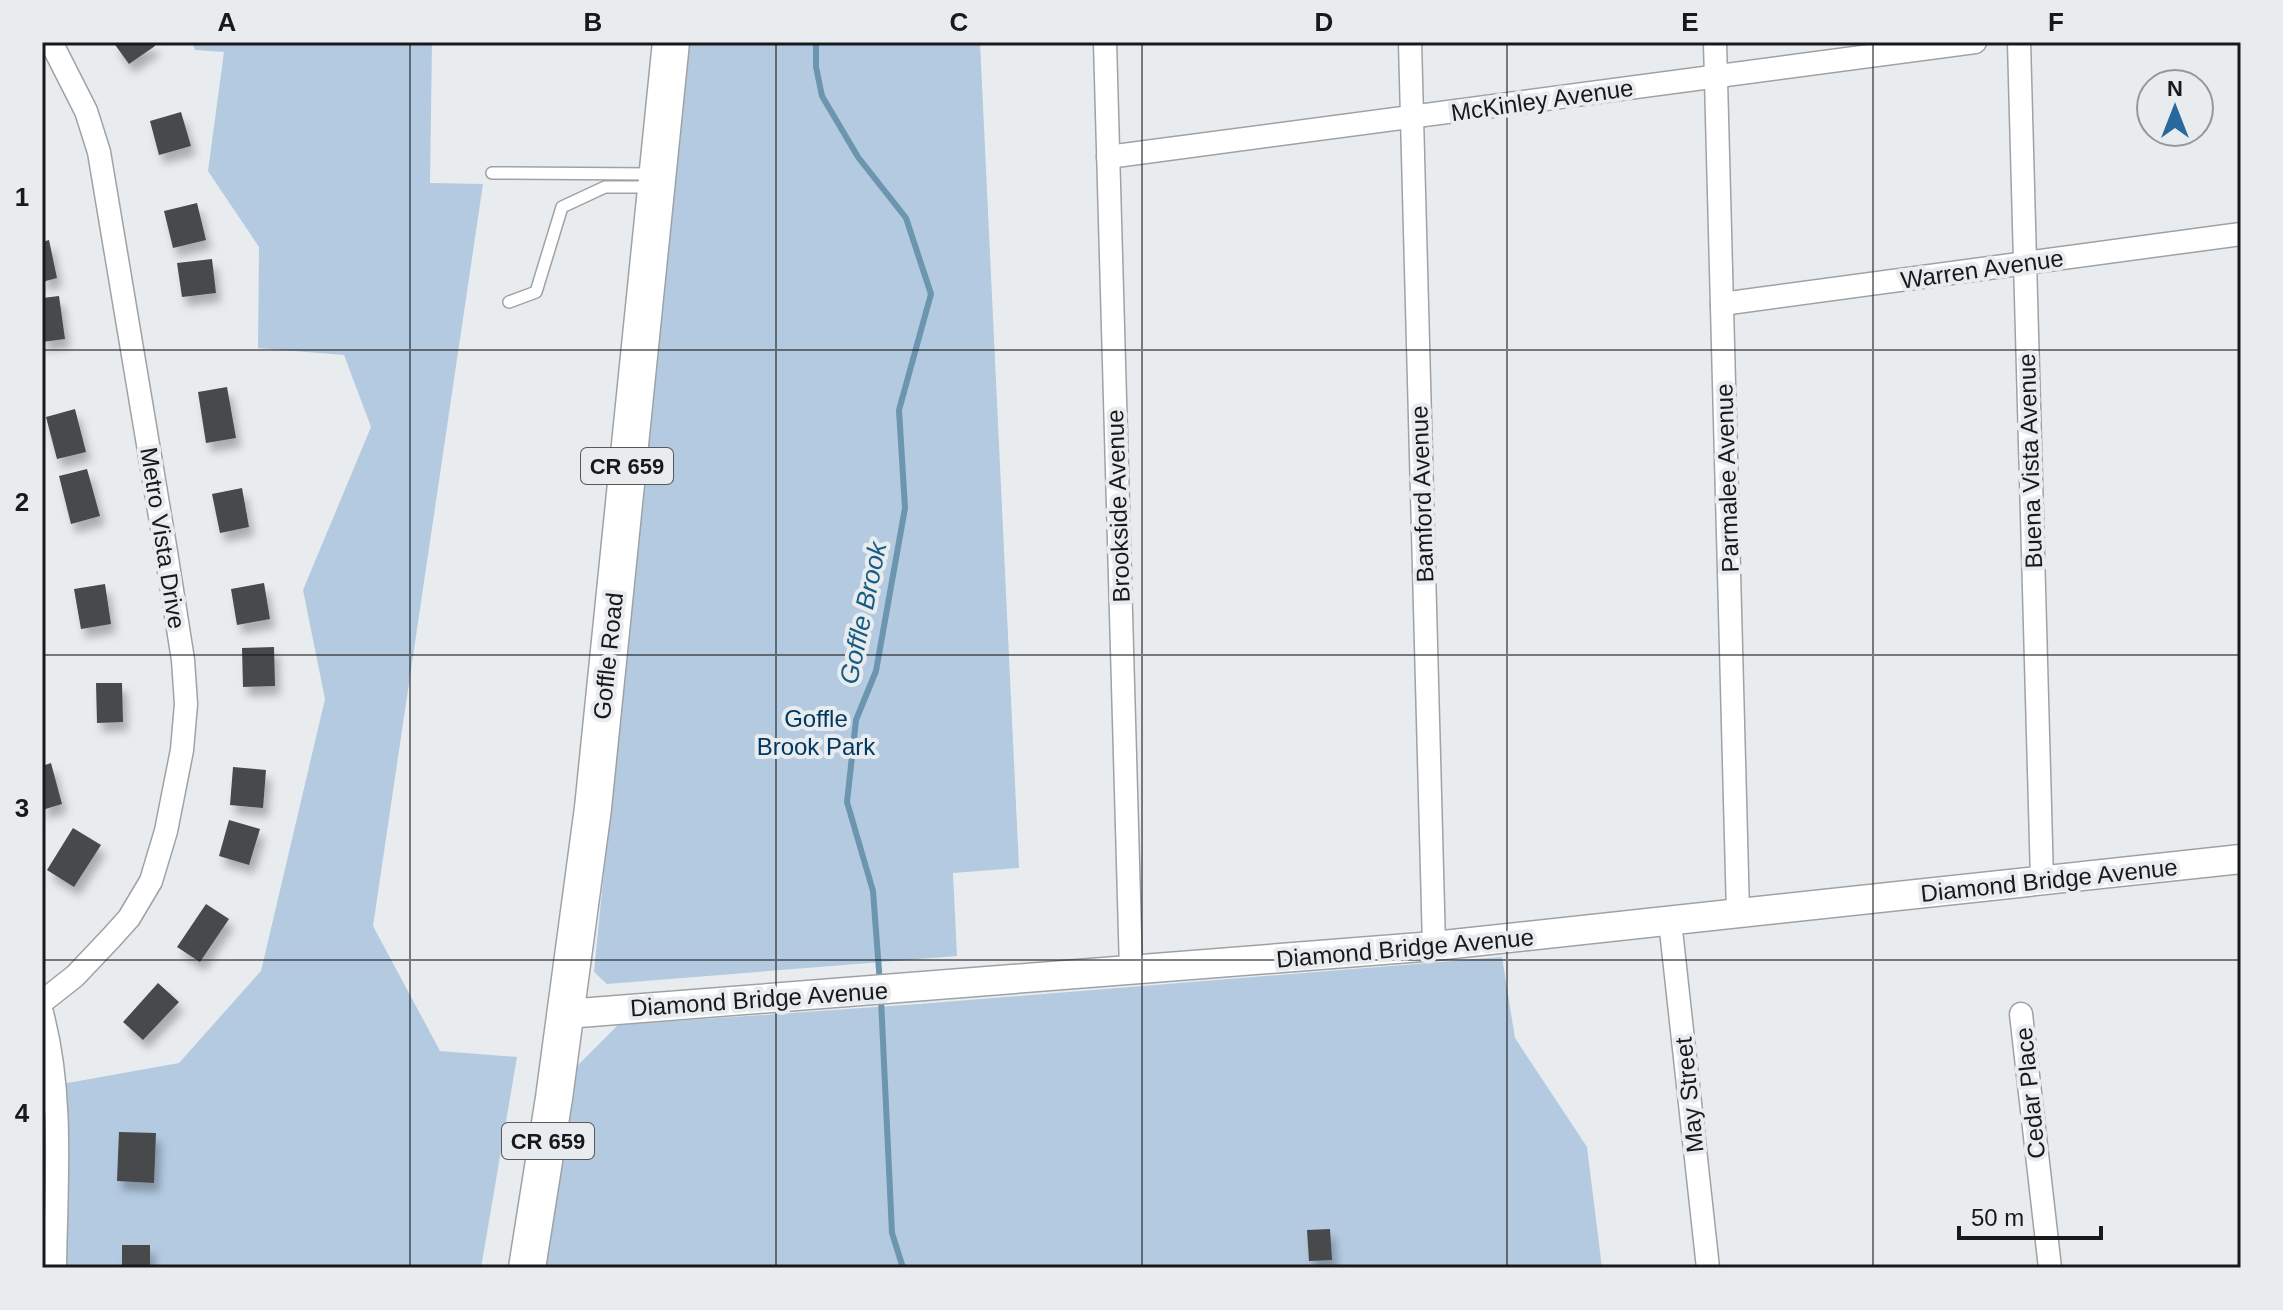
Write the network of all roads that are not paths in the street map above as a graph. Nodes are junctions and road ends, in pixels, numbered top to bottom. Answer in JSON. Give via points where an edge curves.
{"nodes":[{"id":1,"x":51,"y":42,"type":"edge"},
{"id":2,"x":671,"y":42,"type":"edge"},
{"id":3,"x":1105,"y":42,"type":"edge"},
{"id":4,"x":1410,"y":42,"type":"edge"},
{"id":5,"x":1715,"y":42,"type":"edge"},
{"id":6,"x":1975,"y":42,"type":"edge"},
{"id":7,"x":2019,"y":42,"type":"edge"},
{"id":8,"x":1716,"y":76,"type":"junction"},
{"id":9,"x":1412,"y":117,"type":"junction"},
{"id":10,"x":1108,"y":157,"type":"junction"},
{"id":11,"x":492,"y":173,"type":"dead end"},
{"id":12,"x":656,"y":180,"type":"junction"},
{"id":13,"x":2241,"y":234,"type":"edge"},
{"id":14,"x":2025,"y":263,"type":"junction"},
{"id":15,"x":509,"y":302,"type":"dead end"},
{"id":16,"x":1722,"y":304,"type":"junction"},
{"id":17,"x":2241,"y":859,"type":"edge"},
{"id":18,"x":2042,"y":880,"type":"junction"},
{"id":19,"x":1738,"y":913,"type":"junction"},
{"id":20,"x":1670,"y":921,"type":"junction"},
{"id":21,"x":1434,"y":946,"type":"junction"},
{"id":22,"x":1131,"y":970,"type":"junction"},
{"id":23,"x":42,"y":1002,"type":"edge"},
{"id":24,"x":42,"y":1013,"type":"edge"},
{"id":25,"x":566,"y":1014,"type":"junction"},
{"id":26,"x":2021,"y":1014,"type":"dead end"},
{"id":27,"x":49,"y":1222,"type":"edge"},
{"id":28,"x":55,"y":1268,"type":"edge"},
{"id":29,"x":527,"y":1268,"type":"edge"},
{"id":30,"x":1708,"y":1268,"type":"edge"},
{"id":31,"x":2050,"y":1268,"type":"edge"}],
"edges":[{"from":1,"to":23,"type":"street","name":"Metro Vista Drive","via":[[86,111],[102,163],[186,704],[166,831],[151,881],[120,928]]},
{"from":2,"to":12,"type":"main road","name":"Goffle Road","number":"CR 659"},
{"from":3,"to":10,"type":"street","name":"Brookside Avenue"},
{"from":4,"to":9,"type":"street","name":"Bamford Avenue"},
{"from":5,"to":8,"type":"street","name":"Parmalee Avenue"},
{"from":6,"to":8,"type":"street","name":"McKinley Avenue"},
{"from":7,"to":14,"type":"street","name":"Buena Vista Avenue"},
{"from":8,"to":9,"type":"street","name":"McKinley Avenue"},
{"from":8,"to":16,"type":"street","name":"Parmalee Avenue"},
{"from":9,"to":10,"type":"street","name":"McKinley Avenue"},
{"from":9,"to":21,"type":"street","name":"Bamford Avenue"},
{"from":10,"to":22,"type":"street","name":"Brookside Avenue"},
{"from":11,"to":12,"type":"lane"},
{"from":12,"to":15,"type":"lane","via":[[605,187],[562,207],[536,292]]},
{"from":12,"to":25,"type":"main road","name":"Goffle Road","number":"CR 659","via":[[593,808]]},
{"from":13,"to":14,"type":"street","name":"Warren Avenue"},
{"from":14,"to":16,"type":"street","name":"Warren Avenue"},
{"from":14,"to":18,"type":"street","name":"Buena Vista Avenue"},
{"from":16,"to":19,"type":"street","name":"Parmalee Avenue"},
{"from":17,"to":18,"type":"street","name":"Diamond Bridge Avenue"},
{"from":18,"to":19,"type":"street","name":"Diamond Bridge Avenue"},
{"from":19,"to":20,"type":"street","name":"Diamond Bridge Avenue"},
{"from":20,"to":21,"type":"street","name":"Diamond Bridge Avenue"},
{"from":20,"to":30,"type":"street","name":"May Street"},
{"from":21,"to":22,"type":"street","name":"Diamond Bridge Avenue"},
{"from":22,"to":25,"type":"street","name":"Diamond Bridge Avenue"},
{"from":24,"to":27,"type":"street","via":[[56,1089]]},
{"from":25,"to":29,"type":"main road","name":"Goffle Road","number":"CR 659"},
{"from":26,"to":31,"type":"street","name":"Cedar Place"},
{"from":27,"to":28,"type":"street"}]}
